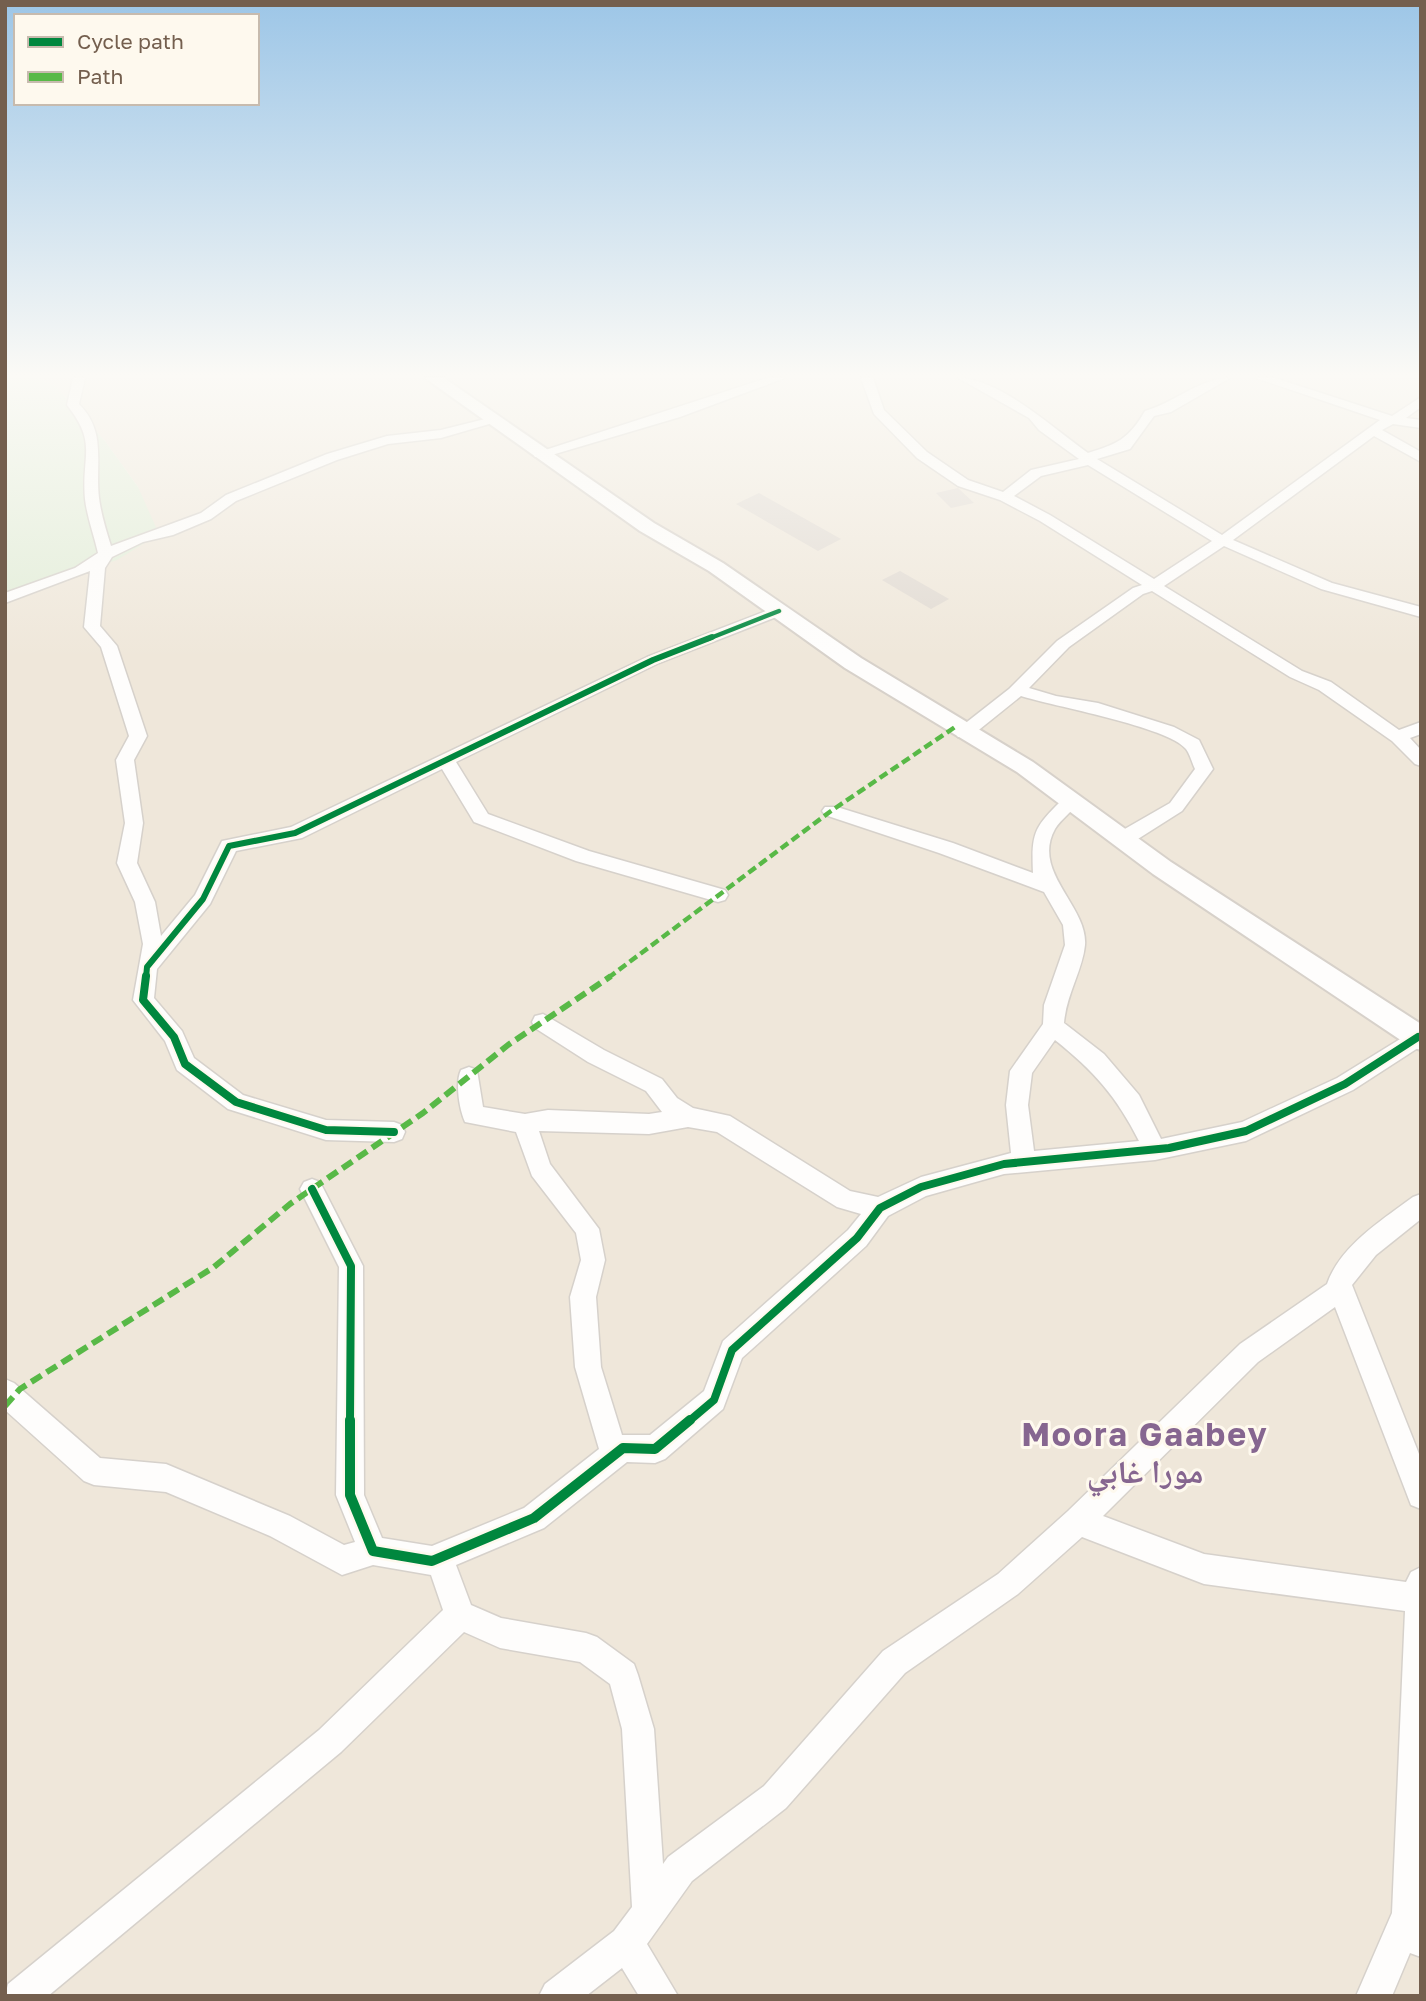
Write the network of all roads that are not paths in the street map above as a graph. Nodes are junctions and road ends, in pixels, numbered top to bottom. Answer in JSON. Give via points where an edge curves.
{"nodes":[{"id":1,"x":91,"y":471,"type":"edge"},
{"id":2,"x":297,"y":471,"type":"edge"},
{"id":3,"x":565,"y":471,"type":"edge"},
{"id":4,"x":946,"y":471,"type":"edge"},
{"id":5,"x":1043,"y":471,"type":"edge"},
{"id":6,"x":1108,"y":471,"type":"edge"},
{"id":7,"x":1316,"y":471,"type":"edge"},
{"id":8,"x":1005,"y":497,"type":"junction"},
{"id":9,"x":1222,"y":541,"type":"junction"},
{"id":10,"x":106,"y":554,"type":"junction"},
{"id":11,"x":1155,"y":585,"type":"junction"},
{"id":12,"x":5,"y":598,"type":"edge"},
{"id":13,"x":779,"y":611,"type":"junction"},
{"id":14,"x":1421,"y":612,"type":"edge"},
{"id":15,"x":1018,"y":690,"type":"junction"},
{"id":16,"x":1421,"y":727,"type":"edge"},
{"id":17,"x":964,"y":733,"type":"junction"},
{"id":18,"x":1398,"y":737,"type":"junction"},
{"id":19,"x":446,"y":760,"type":"junction"},
{"id":20,"x":1421,"y":760,"type":"edge"},
{"id":21,"x":1071,"y":801,"type":"junction"},
{"id":22,"x":831,"y":811,"type":"dead end"},
{"id":23,"x":1123,"y":839,"type":"junction"},
{"id":24,"x":1051,"y":887,"type":"junction"},
{"id":25,"x":718,"y":895,"type":"dead end"},
{"id":26,"x":149,"y":964,"type":"junction"},
{"id":27,"x":543,"y":1021,"type":"dead end"},
{"id":28,"x":1053,"y":1027,"type":"junction"},
{"id":29,"x":1419,"y":1038,"type":"edge"},
{"id":30,"x":469,"y":1076,"type":"dead end"},
{"id":31,"x":688,"y":1117,"type":"junction"},
{"id":32,"x":525,"y":1124,"type":"junction"},
{"id":33,"x":394,"y":1132,"type":"dead end"},
{"id":34,"x":1155,"y":1150,"type":"junction"},
{"id":35,"x":1024,"y":1162,"type":"junction"},
{"id":36,"x":312,"y":1189,"type":"dead end"},
{"id":37,"x":1421,"y":1204,"type":"edge"},
{"id":38,"x":880,"y":1208,"type":"junction"},
{"id":39,"x":1341,"y":1288,"type":"junction"},
{"id":40,"x":5,"y":1392,"type":"edge"},
{"id":41,"x":615,"y":1455,"type":"junction"},
{"id":42,"x":1421,"y":1495,"type":"edge"},
{"id":43,"x":1078,"y":1521,"type":"junction"},
{"id":44,"x":373,"y":1552,"type":"junction"},
{"id":45,"x":439,"y":1558,"type":"junction"},
{"id":46,"x":1420,"y":1590,"type":"edge"},
{"id":47,"x":460,"y":1615,"type":"junction"},
{"id":48,"x":649,"y":1911,"type":"junction"},
{"id":49,"x":1416,"y":1929,"type":"edge"},
{"id":50,"x":626,"y":1943,"type":"junction"},
{"id":51,"x":20,"y":1996,"type":"edge"},
{"id":52,"x":557,"y":1996,"type":"edge"},
{"id":53,"x":660,"y":1996,"type":"edge"},
{"id":54,"x":1374,"y":1996,"type":"edge"}],
"edges":[{"from":1,"to":10,"type":"street"},
{"from":2,"to":10,"type":"street","via":[[231,498],[206,516]]},
{"from":3,"to":13,"type":"main road"},
{"from":4,"to":8,"type":"street","via":[[963,483]]},
{"from":5,"to":8,"type":"street"},
{"from":6,"to":9,"type":"street"},
{"from":7,"to":9,"type":"street"},
{"from":8,"to":11,"type":"street"},
{"from":9,"to":11,"type":"street"},
{"from":9,"to":14,"type":"street","via":[[1241,545],[1329,586]]},
{"from":10,"to":12,"type":"street","via":[[80,571]]},
{"from":10,"to":26,"type":"street","via":[[98,568],[92,627],[109,646],[138,736],[125,760],[134,823],[127,863],[145,902],[153,944]]},
{"from":11,"to":15,"type":"street","via":[[1138,591],[1063,644]]},
{"from":11,"to":18,"type":"street","via":[[1296,674],[1325,686]]},
{"from":13,"to":17,"type":"main road"},
{"from":13,"to":19,"type":"street","via":[[653,660]]},
{"from":15,"to":17,"type":"street"},
{"from":15,"to":23,"type":"street","via":[[1092,707],[1168,731],[1193,744],[1204,769],[1176,807]]},
{"from":16,"to":18,"type":"street"},
{"from":17,"to":21,"type":"main road","via":[[1025,767]]},
{"from":18,"to":20,"type":"street"},
{"from":19,"to":25,"type":"street","via":[[481,818],[583,856]]},
{"from":19,"to":26,"type":"street","via":[[295,833],[229,846],[203,899]]},
{"from":21,"to":23,"type":"main road"},
{"from":21,"to":24,"type":"street","via":[[1046,827],[1041,846],[1044,874]]},
{"from":22,"to":24,"type":"street"},
{"from":23,"to":29,"type":"main road"},
{"from":24,"to":28,"type":"street","via":[[1073,925],[1075,945],[1055,1005]]},
{"from":26,"to":33,"type":"street","via":[[143,1000],[174,1037],[184,1063],[236,1102],[326,1130]]},
{"from":27,"to":31,"type":"street","via":[[596,1056],[654,1085],[669,1105]]},
{"from":28,"to":34,"type":"street","via":[[1096,1060],[1131,1102]]},
{"from":28,"to":35,"type":"street","via":[[1021,1071],[1017,1105]]},
{"from":29,"to":34,"type":"street","via":[[1345,1084],[1247,1131]]},
{"from":30,"to":32,"type":"street","via":[[473,1115]]},
{"from":31,"to":32,"type":"street","via":[[649,1124],[548,1120]]},
{"from":31,"to":38,"type":"street","via":[[722,1123],[845,1199]]},
{"from":32,"to":41,"type":"street","via":[[540,1169],[587,1229],[593,1260],[583,1297],[588,1367]]},
{"from":34,"to":35,"type":"street"},
{"from":35,"to":38,"type":"street","via":[[921,1187]]},
{"from":36,"to":44,"type":"street","via":[[351,1266],[350,1494]]},
{"from":37,"to":39,"type":"street","via":[[1367,1247],[1339,1283]]},
{"from":38,"to":41,"type":"street","via":[[857,1238],[732,1350],[714,1400],[655,1449],[623,1448]]},
{"from":39,"to":42,"type":"street"},
{"from":39,"to":43,"type":"street","via":[[1249,1353]]},
{"from":40,"to":44,"type":"street","via":[[94,1471],[166,1478],[279,1526],[342,1560]]},
{"from":41,"to":45,"type":"street","via":[[534,1518]]},
{"from":43,"to":46,"type":"street","via":[[1204,1569]]},
{"from":43,"to":48,"type":"street","via":[[1008,1584],[894,1662],[775,1797],[680,1870]]},
{"from":44,"to":45,"type":"street","via":[[432,1561]]},
{"from":45,"to":47,"type":"street"},
{"from":46,"to":49,"type":"street","via":[[1409,1914]]},
{"from":47,"to":48,"type":"street","via":[[500,1633],[586,1648],[623,1675],[638,1729]]},
{"from":47,"to":51,"type":"street","via":[[330,1741]]},
{"from":48,"to":50,"type":"street"},
{"from":49,"to":54,"type":"street"},
{"from":50,"to":52,"type":"street"},
{"from":50,"to":53,"type":"street"}]}
